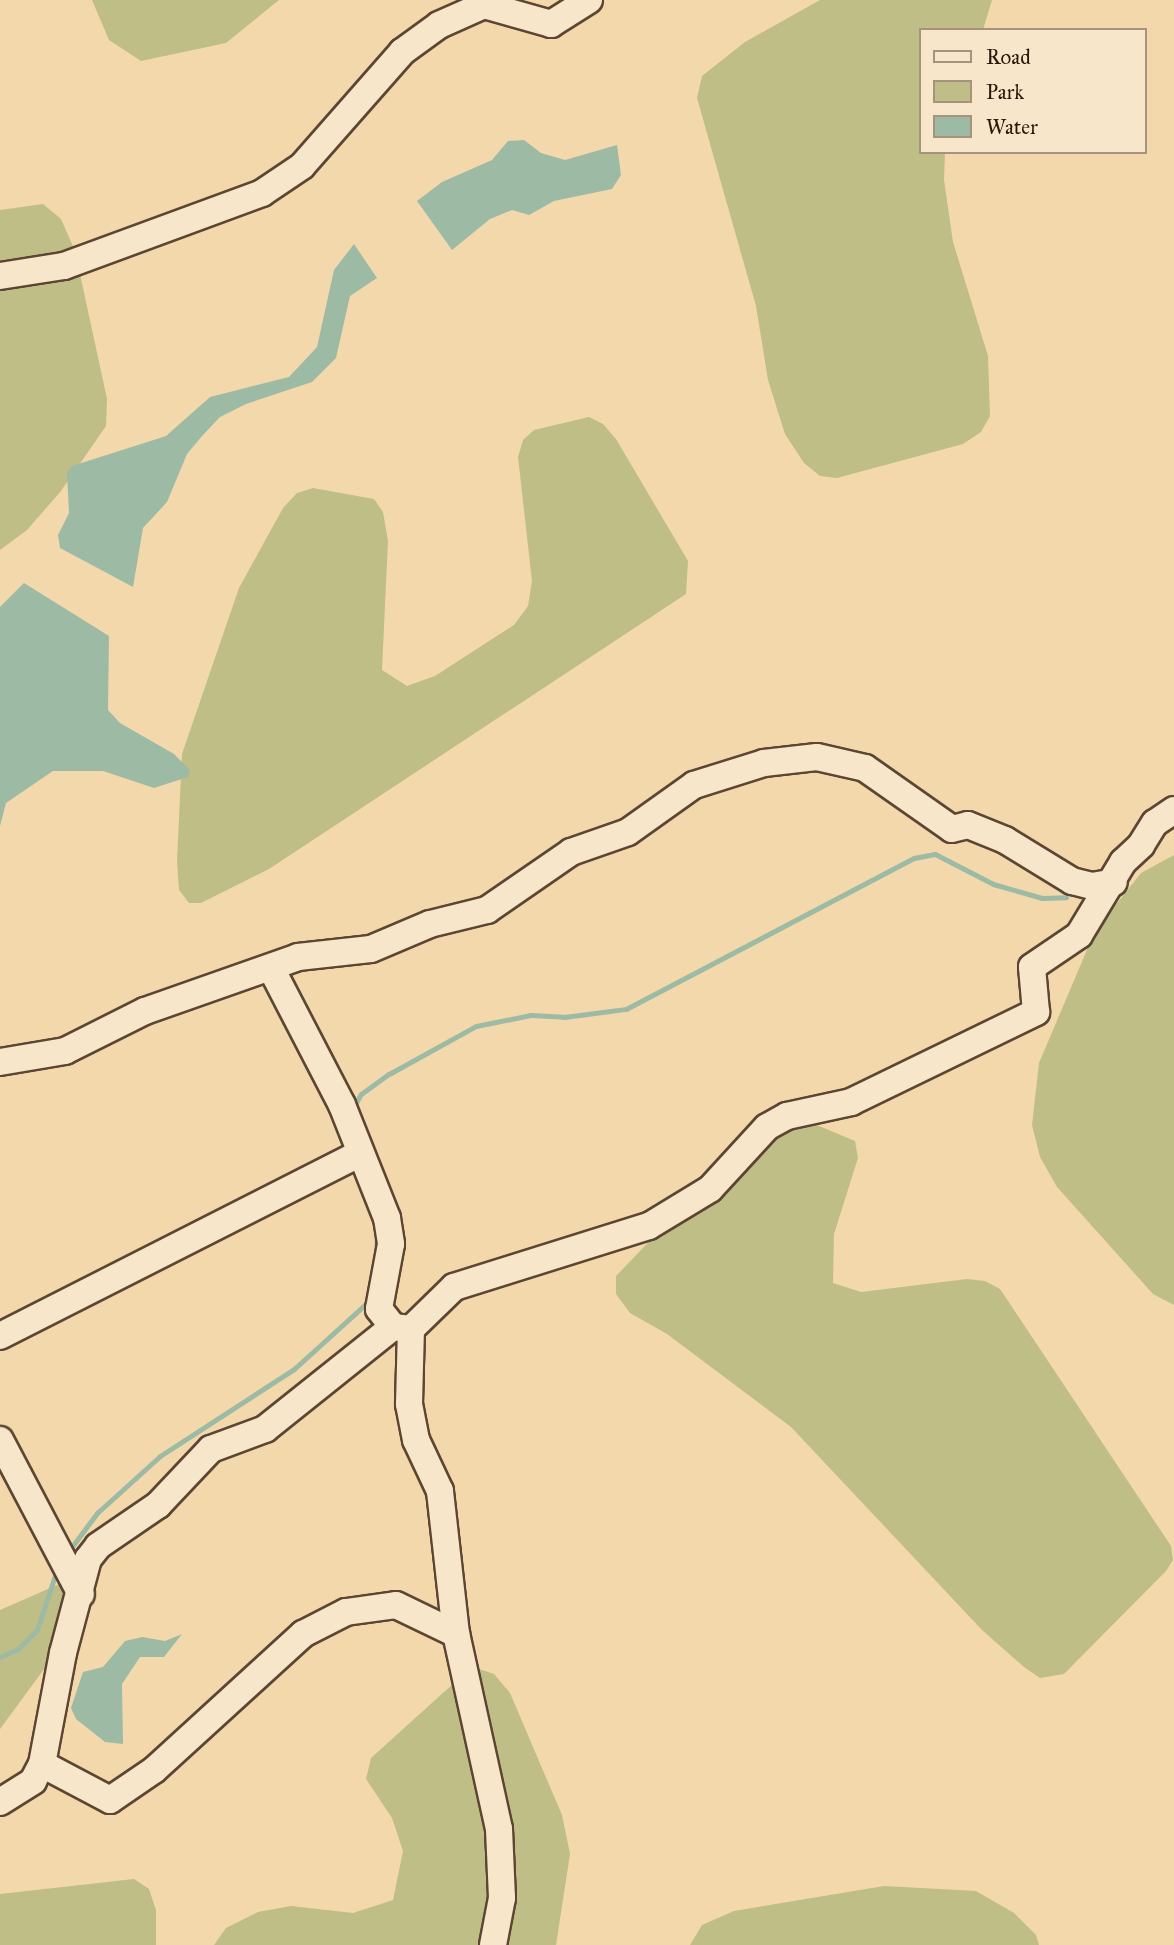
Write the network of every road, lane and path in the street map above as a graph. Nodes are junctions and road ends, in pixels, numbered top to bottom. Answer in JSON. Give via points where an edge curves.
{"nodes":[{"id":1,"x":589,"y":0,"type":"edge"},
{"id":2,"x":0,"y":276,"type":"edge"},
{"id":3,"x":1174,"y":810,"type":"edge"},
{"id":4,"x":1114,"y":882,"type":"junction"},
{"id":5,"x":271,"y":968,"type":"junction"},
{"id":6,"x":0,"y":1062,"type":"edge"},
{"id":7,"x":358,"y":1154,"type":"junction"},
{"id":8,"x":402,"y":1328,"type":"junction"},
{"id":9,"x":0,"y":1336,"type":"edge"},
{"id":10,"x":0,"y":1440,"type":"edge"},
{"id":11,"x":81,"y":1594,"type":"junction"},
{"id":12,"x":456,"y":1634,"type":"junction"},
{"id":13,"x":42,"y":1764,"type":"junction"},
{"id":14,"x":0,"y":1802,"type":"edge"},
{"id":15,"x":493,"y":1945,"type":"edge"}],
"edges":[{"from":1,"to":2,"type":"street","via":[[551,24],[484,5],[439,25],[402,52],[302,166],[262,193],[64,266]]},
{"from":3,"to":4,"type":"street","via":[[1155,824],[1123,862]]},
{"from":4,"to":5,"type":"street","via":[[1092,886],[1072,881],[1005,840],[968,825],[952,829],[864,768],[817,757],[764,763],[694,785],[628,832],[571,852],[487,910],[429,924],[371,949],[298,957]]},
{"from":4,"to":8,"type":"street","via":[[1079,935],[1032,967],[1036,1012],[851,1102],[787,1116],[767,1127],[710,1189],[649,1226],[454,1287]]},
{"from":5,"to":6,"type":"street","via":[[145,1011],[65,1051]]},
{"from":5,"to":7,"type":"street","via":[[341,1105]]},
{"from":7,"to":8,"type":"street","via":[[387,1218],[391,1244],[379,1309]]},
{"from":7,"to":9,"type":"street"},
{"from":8,"to":11,"type":"street","via":[[265,1429],[211,1450],[158,1505],[98,1546],[88,1559]]},
{"from":8,"to":12,"type":"street","via":[[416,1440],[440,1491]]},
{"from":10,"to":11,"type":"street"},
{"from":11,"to":13,"type":"street","via":[[63,1653]]},
{"from":12,"to":13,"type":"street","via":[[396,1605],[346,1612],[303,1634],[154,1770],[110,1800]]},
{"from":12,"to":15,"type":"street","via":[[499,1829],[502,1898]]},
{"from":13,"to":14,"type":"street","via":[[33,1781]]}]}
